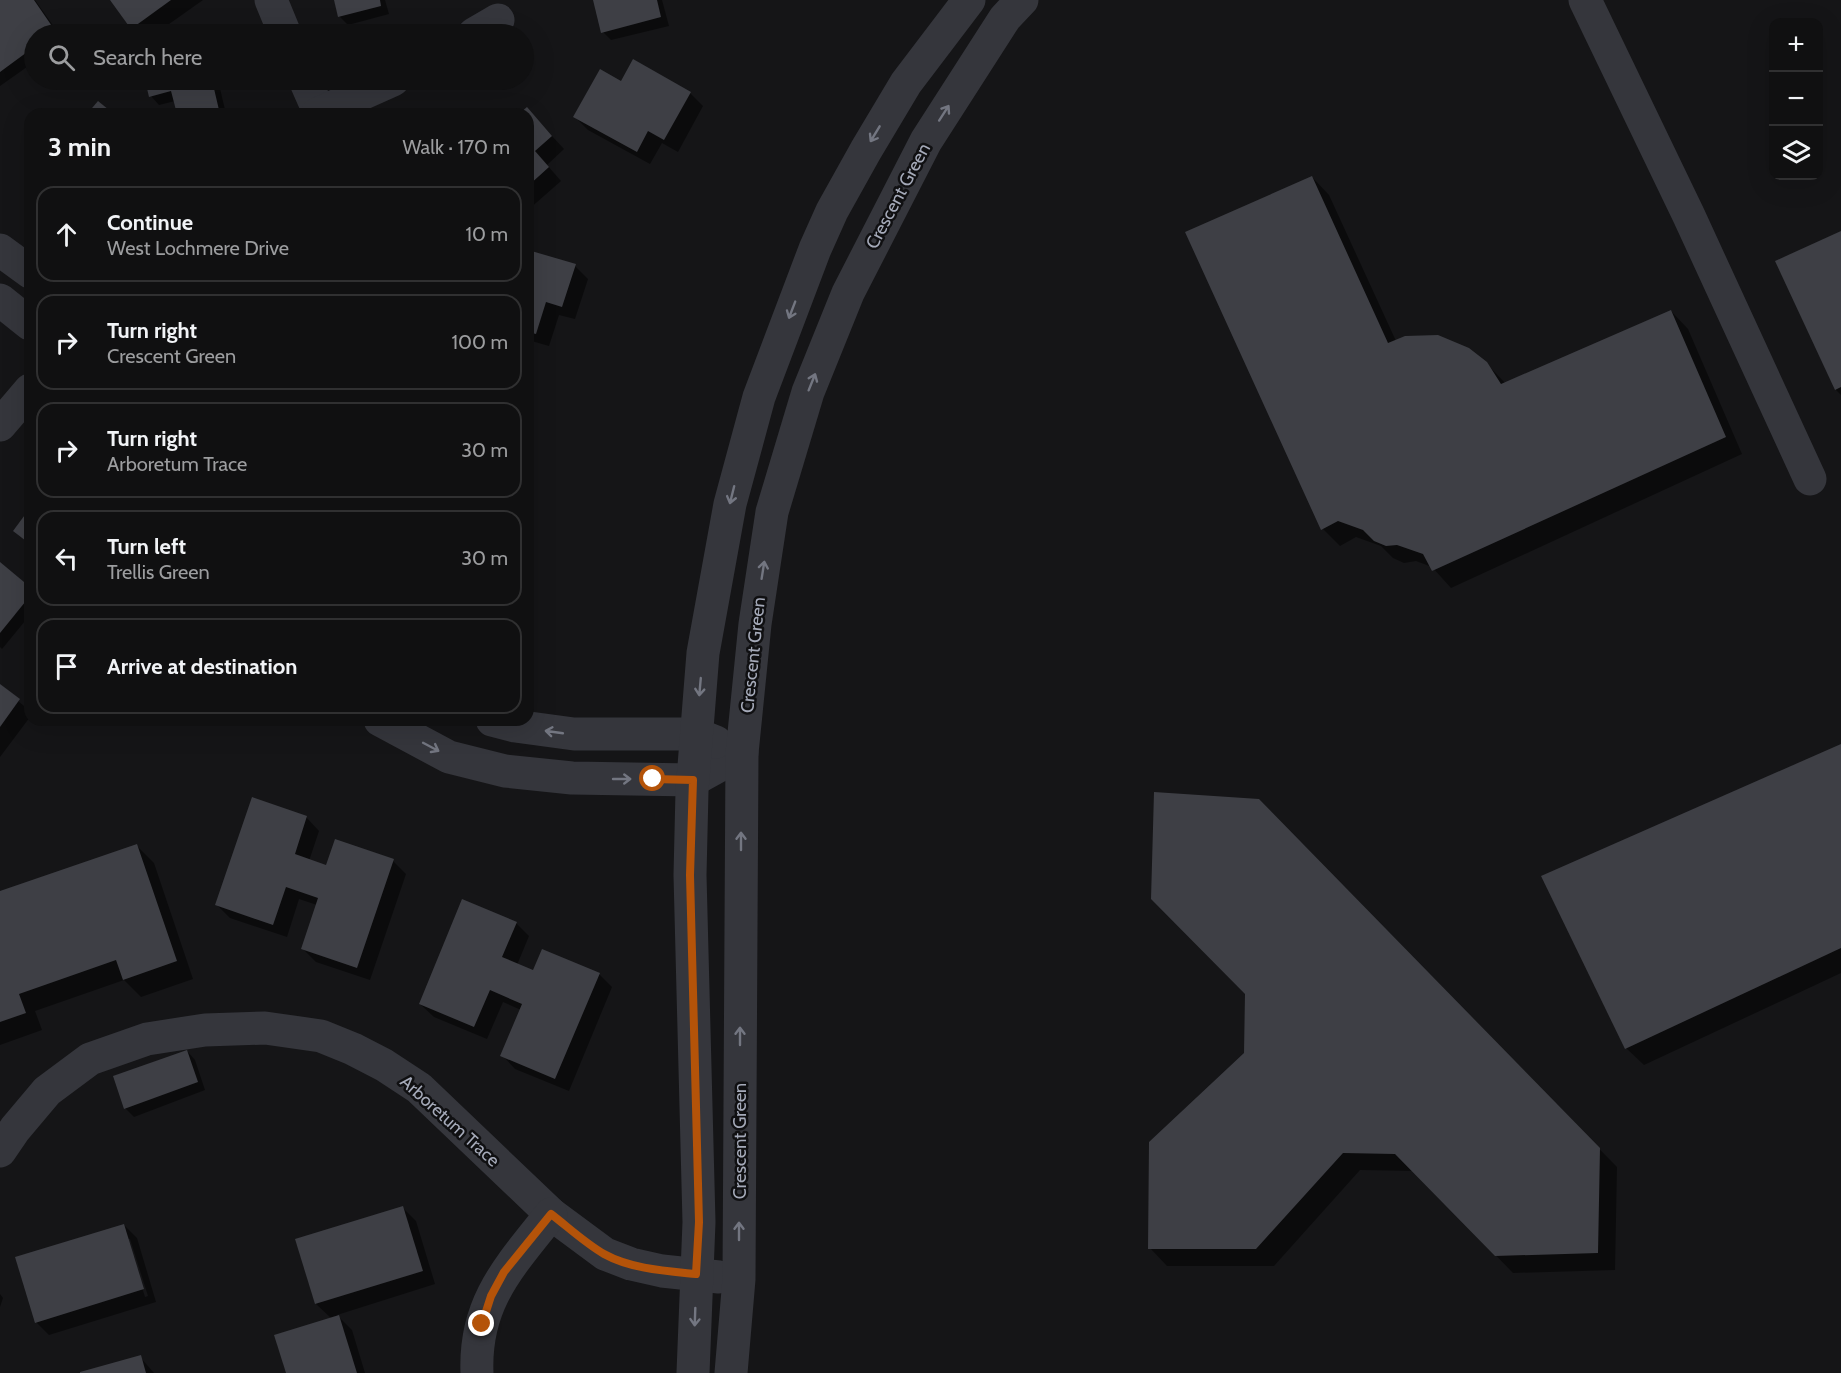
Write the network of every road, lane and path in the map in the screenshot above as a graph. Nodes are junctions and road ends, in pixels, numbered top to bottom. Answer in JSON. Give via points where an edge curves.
{"nodes":[{"id":1,"x":270,"y":0,"type":"edge"},
{"id":2,"x":969,"y":0,"type":"edge"},
{"id":3,"x":1022,"y":0,"type":"edge"},
{"id":4,"x":1585,"y":0,"type":"edge"},
{"id":5,"x":281,"y":24,"type":"edge"},
{"id":6,"x":309,"y":90,"type":"edge"},
{"id":7,"x":371,"y":90,"type":"edge"},
{"id":8,"x":317,"y":108,"type":"edge"},
{"id":9,"x":332,"y":108,"type":"edge"},
{"id":10,"x":0,"y":250,"type":"edge"},
{"id":11,"x":24,"y":268,"type":"edge"},
{"id":12,"x":0,"y":300,"type":"edge"},
{"id":13,"x":24,"y":319,"type":"edge"},
{"id":14,"x":24,"y":397,"type":"edge"},
{"id":15,"x":0,"y":425,"type":"edge"},
{"id":16,"x":1810,"y":479,"type":"dead end"},
{"id":17,"x":391,"y":726,"type":"edge"},
{"id":18,"x":515,"y":726,"type":"edge"},
{"id":19,"x":696,"y":734,"type":"junction"},
{"id":20,"x":742,"y":753,"type":"junction"},
{"id":21,"x":693,"y":780,"type":"junction"},
{"id":22,"x":0,"y":1150,"type":"edge"},
{"id":23,"x":551,"y":1214,"type":"junction"},
{"id":24,"x":696,"y":1274,"type":"junction"},
{"id":25,"x":739,"y":1279,"type":"junction"},
{"id":26,"x":477,"y":1373,"type":"edge"},
{"id":27,"x":693,"y":1373,"type":"edge"},
{"id":28,"x":731,"y":1373,"type":"edge"}],
"edges":[{"from":1,"to":5,"type":"street"},
{"from":2,"to":19,"type":"street","one_way":true,"via":[[906,83],[832,210],[763,387],[743,451],[721,548],[703,653]]},
{"from":20,"to":3,"type":"street","name":"Crescent Green","one_way":true,"via":[[754,624],[772,512],[808,392],[848,293],[926,141],[1005,18]]},
{"from":4,"to":16,"type":"street"},
{"from":6,"to":8,"type":"street"},
{"from":7,"to":9,"type":"street"},
{"from":10,"to":11,"type":"street"},
{"from":12,"to":13,"type":"street"},
{"from":14,"to":15,"type":"street"},
{"from":17,"to":21,"type":"street","one_way":true,"via":[[449,757],[505,771],[572,778]]},
{"from":19,"to":18,"type":"street","one_way":true,"via":[[574,734]]},
{"from":19,"to":20,"type":"street"},
{"from":19,"to":21,"type":"street"},
{"from":20,"to":21,"type":"street"},
{"from":25,"to":20,"type":"street","name":"Crescent Green","one_way":true},
{"from":21,"to":24,"type":"street","via":[[690,875],[699,1200]]},
{"from":22,"to":23,"type":"street","name":"Arboretum Trace","via":[[47,1091],[90,1059],[147,1039],[205,1030],[265,1028],[321,1036],[384,1065],[419,1088]]},
{"from":23,"to":24,"type":"street","name":"Arboretum Trace","via":[[605,1254],[662,1271]]},
{"from":23,"to":26,"type":"street","via":[[504,1272],[491,1296],[482,1324]]},
{"from":24,"to":25,"type":"street","name":"Arboretum Trace"},
{"from":24,"to":27,"type":"street","one_way":true},
{"from":25,"to":28,"type":"street","name":"Crescent Green"}]}
